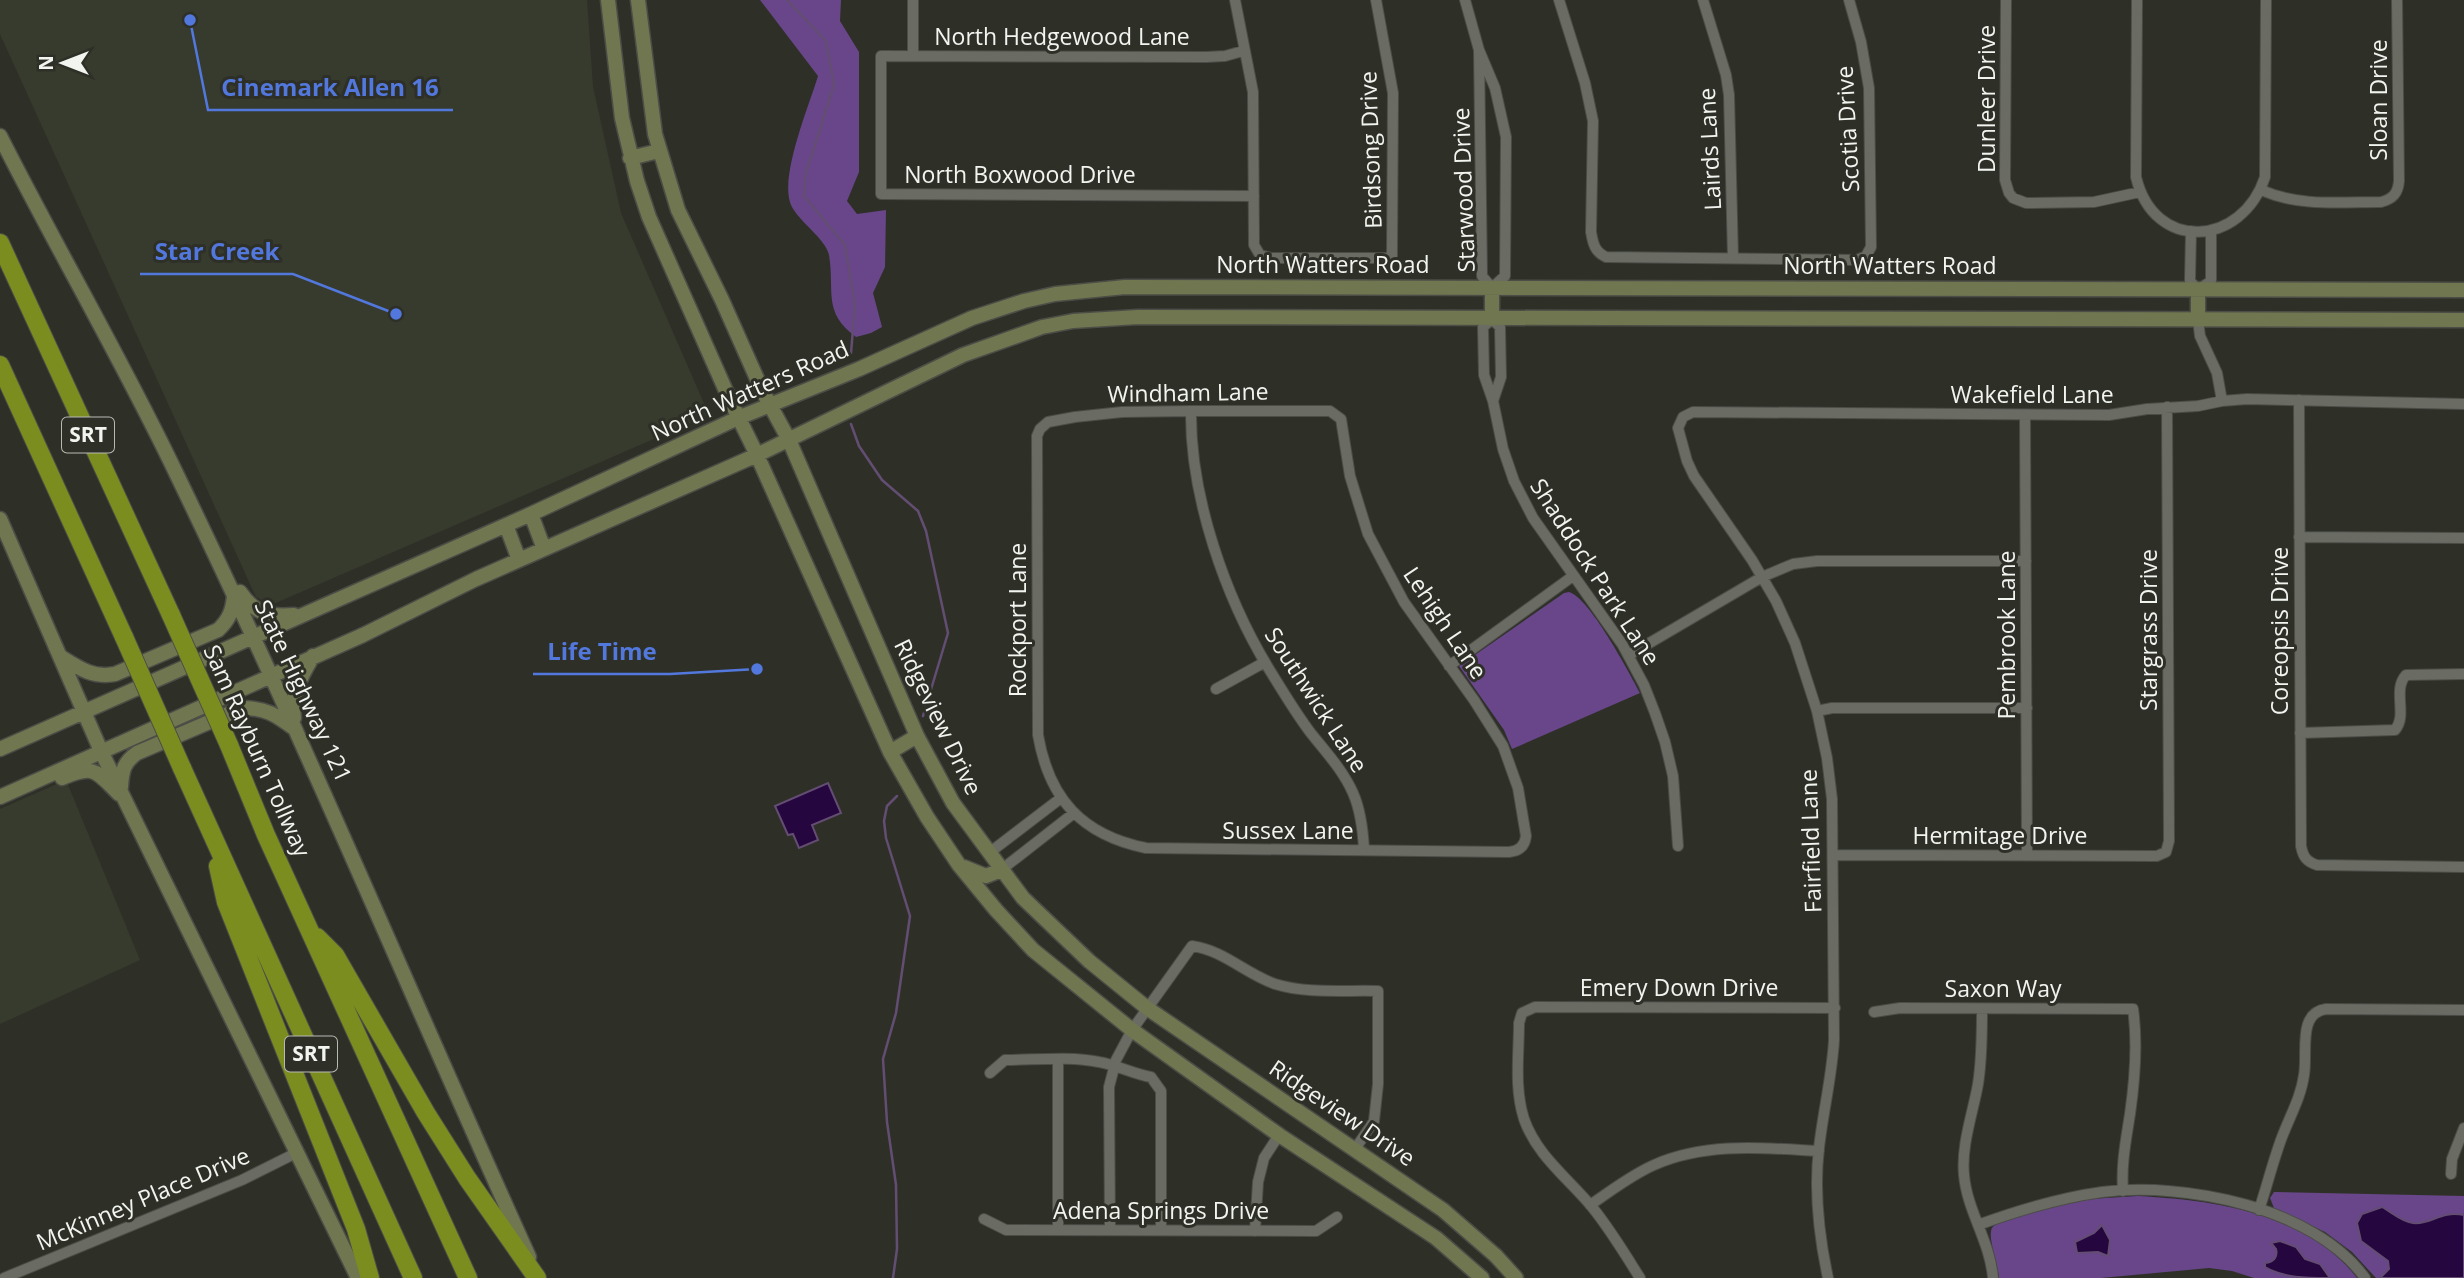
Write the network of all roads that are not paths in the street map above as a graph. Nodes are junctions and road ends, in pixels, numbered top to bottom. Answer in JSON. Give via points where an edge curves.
{"nodes":[{"id":1,"x":608,"y":0,"type":"edge"},
{"id":2,"x":638,"y":0,"type":"edge"},
{"id":3,"x":913,"y":0,"type":"edge"},
{"id":4,"x":1235,"y":0,"type":"edge"},
{"id":5,"x":1376,"y":0,"type":"edge"},
{"id":6,"x":1465,"y":0,"type":"edge"},
{"id":7,"x":1559,"y":0,"type":"edge"},
{"id":8,"x":1703,"y":0,"type":"edge"},
{"id":9,"x":1849,"y":0,"type":"edge"},
{"id":10,"x":2006,"y":0,"type":"edge"},
{"id":11,"x":2137,"y":0,"type":"edge"},
{"id":12,"x":2266,"y":0,"type":"edge"},
{"id":13,"x":2398,"y":0,"type":"edge"},
{"id":14,"x":1479,"y":50,"type":"junction"},
{"id":15,"x":1243,"y":51,"type":"junction"},
{"id":16,"x":881,"y":56,"type":"joint"},
{"id":17,"x":913,"y":56,"type":"junction"},
{"id":18,"x":0,"y":136,"type":"edge"},
{"id":19,"x":659,"y":151,"type":"junction"},
{"id":20,"x":630,"y":158,"type":"junction"},
{"id":21,"x":2260,"y":191,"type":"junction"},
{"id":22,"x":2140,"y":192,"type":"junction"},
{"id":23,"x":1254,"y":195,"type":"junction"},
{"id":24,"x":2211,"y":230,"type":"junction"},
{"id":25,"x":2191,"y":231,"type":"junction"},
{"id":26,"x":1,"y":244,"type":"edge"},
{"id":27,"x":1733,"y":258,"type":"junction"},
{"id":28,"x":1492,"y":288,"type":"junction"},
{"id":29,"x":2198,"y":289,"type":"junction"},
{"id":30,"x":2464,"y":290,"type":"edge"},
{"id":31,"x":1492,"y":319,"type":"junction"},
{"id":32,"x":2198,"y":320,"type":"junction"},
{"id":33,"x":2464,"y":320,"type":"edge"},
{"id":34,"x":0,"y":365,"type":"edge"},
{"id":35,"x":2299,"y":400,"type":"junction"},
{"id":36,"x":1493,"y":401,"type":"junction"},
{"id":37,"x":2222,"y":401,"type":"junction"},
{"id":38,"x":2464,"y":404,"type":"edge"},
{"id":39,"x":770,"y":405,"type":"junction"},
{"id":40,"x":2167,"y":407,"type":"junction"},
{"id":41,"x":1191,"y":411,"type":"junction"},
{"id":42,"x":1338,"y":415,"type":"joint"},
{"id":43,"x":2025,"y":415,"type":"junction"},
{"id":44,"x":1683,"y":417,"type":"joint"},
{"id":45,"x":738,"y":418,"type":"junction"},
{"id":46,"x":1040,"y":429,"type":"joint"},
{"id":47,"x":789,"y":440,"type":"junction"},
{"id":48,"x":757,"y":455,"type":"junction"},
{"id":49,"x":531,"y":514,"type":"junction"},
{"id":50,"x":0,"y":519,"type":"edge"},
{"id":51,"x":506,"y":525,"type":"junction"},
{"id":52,"x":2299,"y":537,"type":"junction"},
{"id":53,"x":2464,"y":538,"type":"edge"},
{"id":54,"x":544,"y":549,"type":"junction"},
{"id":55,"x":214,"y":552,"type":"junction"},
{"id":56,"x":519,"y":560,"type":"junction"},
{"id":57,"x":2026,"y":561,"type":"junction"},
{"id":58,"x":1573,"y":576,"type":"junction"},
{"id":59,"x":1762,"y":577,"type":"junction"},
{"id":60,"x":234,"y":595,"type":"junction"},
{"id":61,"x":303,"y":615,"type":"junction"},
{"id":62,"x":254,"y":637,"type":"junction"},
{"id":63,"x":1629,"y":655,"type":"junction"},
{"id":64,"x":313,"y":656,"type":"junction"},
{"id":65,"x":61,"y":657,"type":"junction"},
{"id":66,"x":1265,"y":662,"type":"junction"},
{"id":67,"x":1449,"y":666,"type":"junction"},
{"id":68,"x":2464,"y":674,"type":"edge"},
{"id":69,"x":272,"y":675,"type":"junction"},
{"id":70,"x":1216,"y":689,"type":"dead end"},
{"id":71,"x":2027,"y":708,"type":"junction"},
{"id":72,"x":1817,"y":711,"type":"junction"},
{"id":73,"x":84,"y":712,"type":"junction"},
{"id":74,"x":296,"y":730,"type":"junction"},
{"id":75,"x":2300,"y":733,"type":"junction"},
{"id":76,"x":917,"y":736,"type":"junction"},
{"id":77,"x":0,"y":749,"type":"edge"},
{"id":78,"x":101,"y":751,"type":"junction"},
{"id":79,"x":890,"y":752,"type":"junction"},
{"id":80,"x":124,"y":795,"type":"junction"},
{"id":81,"x":0,"y":797,"type":"edge"},
{"id":82,"x":0,"y":802,"type":"edge"},
{"id":83,"x":1067,"y":806,"type":"junction"},
{"id":84,"x":210,"y":829,"type":"junction"},
{"id":85,"x":1678,"y":846,"type":"dead end"},
{"id":86,"x":1521,"y":847,"type":"joint"},
{"id":87,"x":1364,"y":850,"type":"junction"},
{"id":88,"x":2166,"y":852,"type":"joint"},
{"id":89,"x":989,"y":853,"type":"junction"},
{"id":90,"x":1833,"y":855,"type":"junction"},
{"id":91,"x":2028,"y":855,"type":"junction"},
{"id":92,"x":959,"y":865,"type":"junction"},
{"id":93,"x":2464,"y":867,"type":"edge"},
{"id":94,"x":1001,"y":870,"type":"junction"},
{"id":95,"x":310,"y":930,"type":"junction"},
{"id":96,"x":1147,"y":1008,"type":"junction"},
{"id":97,"x":1835,"y":1008,"type":"junction"},
{"id":98,"x":1982,"y":1009,"type":"junction"},
{"id":99,"x":2464,"y":1010,"type":"edge"},
{"id":100,"x":1874,"y":1012,"type":"dead end"},
{"id":101,"x":1132,"y":1030,"type":"junction"},
{"id":102,"x":1058,"y":1060,"type":"junction"},
{"id":103,"x":1114,"y":1067,"type":"junction"},
{"id":104,"x":990,"y":1073,"type":"dead end"},
{"id":105,"x":2464,"y":1128,"type":"edge"},
{"id":106,"x":1279,"y":1135,"type":"junction"},
{"id":107,"x":1355,"y":1149,"type":"junction"},
{"id":108,"x":1819,"y":1152,"type":"junction"},
{"id":109,"x":296,"y":1153,"type":"junction"},
{"id":110,"x":2451,"y":1174,"type":"dead end"},
{"id":111,"x":2123,"y":1191,"type":"junction"},
{"id":112,"x":1590,"y":1205,"type":"junction"},
{"id":113,"x":2259,"y":1210,"type":"junction"},
{"id":114,"x":1337,"y":1217,"type":"dead end"},
{"id":115,"x":984,"y":1219,"type":"dead end"},
{"id":116,"x":1978,"y":1225,"type":"junction"},
{"id":117,"x":1058,"y":1230,"type":"junction"},
{"id":118,"x":1110,"y":1230,"type":"junction"},
{"id":119,"x":1161,"y":1230,"type":"junction"},
{"id":120,"x":1255,"y":1231,"type":"junction"},
{"id":121,"x":4,"y":1278,"type":"edge"},
{"id":122,"x":358,"y":1278,"type":"edge"},
{"id":123,"x":370,"y":1278,"type":"edge"},
{"id":124,"x":413,"y":1278,"type":"edge"},
{"id":125,"x":468,"y":1278,"type":"edge"},
{"id":126,"x":538,"y":1278,"type":"edge"},
{"id":127,"x":1482,"y":1278,"type":"edge"},
{"id":128,"x":1516,"y":1278,"type":"edge"},
{"id":129,"x":1640,"y":1278,"type":"edge"},
{"id":130,"x":1828,"y":1278,"type":"edge"},
{"id":131,"x":1993,"y":1278,"type":"edge"},
{"id":132,"x":2365,"y":1278,"type":"edge"}],
"edges":[{"from":1,"to":20,"type":"main road"},
{"from":2,"to":19,"type":"main road","name":"Ridgeview Drive"},
{"from":3,"to":17,"type":"street"},
{"from":4,"to":15,"type":"street"},
{"from":5,"to":23,"type":"street","name":"Birdsong Drive","via":[[1393,93],[1392,258],[1265,258],[1254,245]]},
{"from":6,"to":14,"type":"street","name":"Starwood Drive"},
{"from":7,"to":27,"type":"street","via":[[1594,121],[1591,232],[1597,251],[1606,257]]},
{"from":8,"to":27,"type":"street","name":"Lairds Lane","via":[[1730,95]]},
{"from":9,"to":27,"type":"street","name":"Scotia Drive","via":[[1869,88],[1872,241],[1866,256],[1857,260]]},
{"from":10,"to":22,"type":"street","name":"Dunleer Drive","via":[[2005,180],[2011,196],[2026,203],[2094,202]]},
{"from":11,"to":22,"type":"street","via":[[2136,177]]},
{"from":12,"to":21,"type":"street","via":[[2266,161]]},
{"from":13,"to":21,"type":"street","name":"Sloan Drive","via":[[2399,187],[2392,198],[2308,203]]},
{"from":14,"to":28,"type":"street","name":"Starwood Drive","via":[[1482,276]]},
{"from":14,"to":28,"type":"street","name":"Starwood Drive","via":[[1496,88],[1506,137],[1505,276]]},
{"from":15,"to":17,"type":"street","name":"North Hedgewood Lane","via":[[1206,57]]},
{"from":15,"to":23,"type":"street","via":[[1253,92]]},
{"from":16,"to":17,"type":"street","name":"North Hedgewood Lane"},
{"from":16,"to":23,"type":"street","name":"North Boxwood Drive","via":[[881,194]]},
{"from":18,"to":55,"type":"main road","name":"State Highway 121"},
{"from":19,"to":20,"type":"main road"},
{"from":19,"to":39,"type":"main road","name":"Ridgeview Drive","via":[[684,223]]},
{"from":20,"to":45,"type":"main road","via":[[646,208]]},
{"from":21,"to":24,"type":"street","via":[[2233,222]]},
{"from":22,"to":25,"type":"street","via":[[2158,217]]},
{"from":24,"to":25,"type":"street"},
{"from":24,"to":29,"type":"street","via":[[2211,281]]},
{"from":25,"to":29,"type":"street","via":[[2190,281]]},
{"from":26,"to":95,"type":"highway","name":"Sam Rayburn Tollway","number":"SRT","bridge":true},
{"from":28,"to":29,"type":"main road","name":"North Watters Road"},
{"from":28,"to":31,"type":"main road"},
{"from":28,"to":39,"type":"main road","name":"North Watters Road","via":[[1125,287],[1055,294],[972,318]]},
{"from":29,"to":30,"type":"main road","name":"North Watters Road"},
{"from":29,"to":32,"type":"main road"},
{"from":31,"to":32,"type":"main road"},
{"from":31,"to":36,"type":"street","name":"Shaddock Park Lane","via":[[1500,327],[1501,377]]},
{"from":31,"to":36,"type":"street","name":"Shaddock Park Lane","via":[[1483,327],[1484,375]]},
{"from":31,"to":47,"type":"main road","via":[[1138,317],[1073,321],[963,355]]},
{"from":32,"to":33,"type":"main road"},
{"from":32,"to":37,"type":"street"},
{"from":34,"to":84,"type":"highway","number":"SRT","bridge":true},
{"from":35,"to":37,"type":"street","name":"Wakefield Lane"},
{"from":35,"to":38,"type":"street","name":"Wakefield Lane"},
{"from":35,"to":52,"type":"street","name":"Coreopsis Drive"},
{"from":36,"to":58,"type":"street","name":"Shaddock Park Lane","via":[[1514,481]]},
{"from":37,"to":40,"type":"street","name":"Wakefield Lane"},
{"from":39,"to":45,"type":"main road","name":"North Watters Road"},
{"from":39,"to":47,"type":"main road","name":"Ridgeview Drive"},
{"from":40,"to":43,"type":"street","name":"Wakefield Lane","via":[[2109,415]]},
{"from":40,"to":88,"type":"street","name":"Stargrass Drive"},
{"from":41,"to":42,"type":"street","name":"Windham Lane","via":[[1330,411]]},
{"from":41,"to":46,"type":"street","name":"Windham Lane","via":[[1093,414],[1048,422]]},
{"from":41,"to":66,"type":"street","name":"Southwick Lane","via":[[1199,482],[1218,559]]},
{"from":42,"to":67,"type":"street","name":"Lehigh Lane","via":[[1368,534],[1393,583]]},
{"from":43,"to":44,"type":"street","name":"Wakefield Lane","via":[[1693,412]]},
{"from":43,"to":57,"type":"street","name":"Pembrook Lane"},
{"from":44,"to":59,"type":"street","name":"Fairfield Lane","via":[[1678,428],[1694,476]]},
{"from":45,"to":48,"type":"main road"},
{"from":45,"to":49,"type":"main road","name":"North Watters Road"},
{"from":46,"to":83,"type":"street","name":"Rockport Lane","via":[[1038,735],[1045,766]]},
{"from":47,"to":48,"type":"main road"},
{"from":47,"to":76,"type":"main road","name":"Ridgeview Drive"},
{"from":48,"to":54,"type":"main road"},
{"from":48,"to":79,"type":"main road"},
{"from":49,"to":51,"type":"main road","name":"North Watters Road"},
{"from":49,"to":54,"type":"main road"},
{"from":50,"to":65,"type":"main road"},
{"from":51,"to":56,"type":"main road"},
{"from":51,"to":61,"type":"main road","name":"North Watters Road"},
{"from":52,"to":53,"type":"street"},
{"from":52,"to":75,"type":"street","name":"Coreopsis Drive"},
{"from":54,"to":56,"type":"main road"},
{"from":55,"to":60,"type":"main road","name":"State Highway 121"},
{"from":55,"to":61,"type":"main road","via":[[249,605],[262,615]]},
{"from":56,"to":64,"type":"main road"},
{"from":57,"to":59,"type":"street","via":[[1817,561],[1793,564]]},
{"from":57,"to":71,"type":"street","name":"Pembrook Lane"},
{"from":58,"to":63,"type":"street","name":"Shaddock Park Lane"},
{"from":58,"to":67,"type":"street"},
{"from":59,"to":63,"type":"street"},
{"from":59,"to":72,"type":"street","name":"Fairfield Lane","via":[[1795,643]]},
{"from":60,"to":62,"type":"main road","name":"State Highway 121"},
{"from":60,"to":65,"type":"main road","via":[[233,608],[218,630],[115,674],[100,677],[84,672]]},
{"from":61,"to":62,"type":"main road","name":"North Watters Road"},
{"from":62,"to":69,"type":"main road","name":"State Highway 121"},
{"from":62,"to":73,"type":"main road","name":"North Watters Road"},
{"from":63,"to":85,"type":"street","name":"Shaddock Park Lane","via":[[1665,742],[1677,804]]},
{"from":64,"to":69,"type":"main road"},
{"from":64,"to":74,"type":"main road","via":[[292,702]]},
{"from":65,"to":73,"type":"main road"},
{"from":66,"to":70,"type":"street"},
{"from":66,"to":87,"type":"street","name":"Southwick Lane","via":[[1346,780],[1360,812]]},
{"from":67,"to":86,"type":"street","name":"Lehigh Lane","via":[[1494,729],[1511,765],[1526,836]]},
{"from":68,"to":75,"type":"street","via":[[2406,675],[2400,685],[2400,717],[2395,730]]},
{"from":69,"to":74,"type":"main road","name":"State Highway 121"},
{"from":69,"to":78,"type":"main road"},
{"from":71,"to":72,"type":"street"},
{"from":71,"to":91,"type":"street","name":"Pembrook Lane"},
{"from":72,"to":90,"type":"street","name":"Fairfield Lane","via":[[1830,781]]},
{"from":73,"to":77,"type":"main road","name":"North Watters Road"},
{"from":73,"to":78,"type":"main road"},
{"from":74,"to":80,"type":"main road","via":[[260,708],[242,708],[137,752],[122,772]]},
{"from":74,"to":126,"type":"main road","name":"State Highway 121"},
{"from":75,"to":93,"type":"street","name":"Coreopsis Drive","via":[[2301,846],[2306,859],[2317,865]]},
{"from":76,"to":79,"type":"main road"},
{"from":76,"to":89,"type":"main road","name":"Ridgeview Drive","via":[[953,803]]},
{"from":78,"to":80,"type":"main road"},
{"from":78,"to":81,"type":"main road"},
{"from":79,"to":92,"type":"main road"},
{"from":80,"to":82,"type":"main road","via":[[98,773],[85,770],[9,803]]},
{"from":80,"to":109,"type":"main road"},
{"from":83,"to":87,"type":"street","name":"Sussex Lane","via":[[1110,838],[1146,848]]},
{"from":83,"to":89,"type":"street"},
{"from":83,"to":94,"type":"street"},
{"from":84,"to":123,"type":"highway","via":[[226,902],[356,1229]]},
{"from":84,"to":124,"type":"highway","number":"SRT"},
{"from":86,"to":87,"type":"street","name":"Sussex Lane","via":[[1509,852]]},
{"from":88,"to":91,"type":"street","name":"Hermitage Drive","via":[[2157,856]]},
{"from":89,"to":94,"type":"main road","name":"Ridgeview Drive"},
{"from":90,"to":91,"type":"street","name":"Hermitage Drive"},
{"from":90,"to":97,"type":"street","name":"Fairfield Lane"},
{"from":92,"to":94,"type":"main road","via":[[986,876]]},
{"from":92,"to":101,"type":"main road","via":[[1033,950]]},
{"from":94,"to":96,"type":"main road","name":"Ridgeview Drive","via":[[1023,898],[1081,953]]},
{"from":95,"to":125,"type":"highway","name":"Sam Rayburn Tollway","number":"SRT"},
{"from":95,"to":126,"type":"highway","via":[[335,955],[467,1178]]},
{"from":96,"to":101,"type":"street"},
{"from":96,"to":107,"type":"main road","name":"Ridgeview Drive"},
{"from":96,"to":107,"type":"street","via":[[1192,946],[1207,948],[1275,984],[1308,990],[1378,990],[1374,1121]]},
{"from":97,"to":108,"type":"street","name":"Fairfield Lane","via":[[1833,1061]]},
{"from":97,"to":112,"type":"street","name":"Emery Down Drive","via":[[1535,1007],[1524,1012],[1519,1023],[1519,1093],[1525,1119],[1545,1157]]},
{"from":98,"to":100,"type":"street","name":"Saxon Way"},
{"from":98,"to":111,"type":"street","name":"Saxon Way","via":[[2133,1009],[2136,1065]]},
{"from":98,"to":116,"type":"street","via":[[1980,1065],[1963,1172]]},
{"from":99,"to":113,"type":"street","via":[[2326,1009],[2312,1015],[2307,1024],[2302,1087]]},
{"from":101,"to":103,"type":"street"},
{"from":101,"to":106,"type":"main road"},
{"from":102,"to":103,"type":"street"},
{"from":102,"to":104,"type":"street","via":[[1005,1060]]},
{"from":102,"to":117,"type":"street"},
{"from":103,"to":118,"type":"street","via":[[1109,1087]]},
{"from":103,"to":119,"type":"street","via":[[1151,1077],[1161,1091]]},
{"from":105,"to":110,"type":"street"},
{"from":106,"to":120,"type":"street","via":[[1264,1158],[1258,1182]]},
{"from":106,"to":127,"type":"main road","via":[[1436,1238]]},
{"from":107,"to":128,"type":"main road","name":"Ridgeview Drive","via":[[1443,1210]]},
{"from":108,"to":112,"type":"street","via":[[1763,1148],[1693,1152],[1640,1172]]},
{"from":108,"to":130,"type":"street","name":"Fairfield Lane","via":[[1818,1202]]},
{"from":109,"to":121,"type":"street","name":"McKinney Place Drive","via":[[242,1180]]},
{"from":109,"to":122,"type":"main road"},
{"from":111,"to":113,"type":"street","via":[[2191,1195]]},
{"from":111,"to":116,"type":"street","via":[[2046,1202]]},
{"from":112,"to":129,"type":"street"},
{"from":113,"to":132,"type":"street","via":[[2318,1234]]},
{"from":114,"to":120,"type":"street","name":"Adena Springs Drive","via":[[1316,1231]]},
{"from":115,"to":117,"type":"street","name":"Adena Springs Drive","via":[[1006,1230]]},
{"from":116,"to":131,"type":"street"},
{"from":117,"to":118,"type":"street","name":"Adena Springs Drive"},
{"from":118,"to":119,"type":"street","name":"Adena Springs Drive"},
{"from":119,"to":120,"type":"street","name":"Adena Springs Drive"}]}
